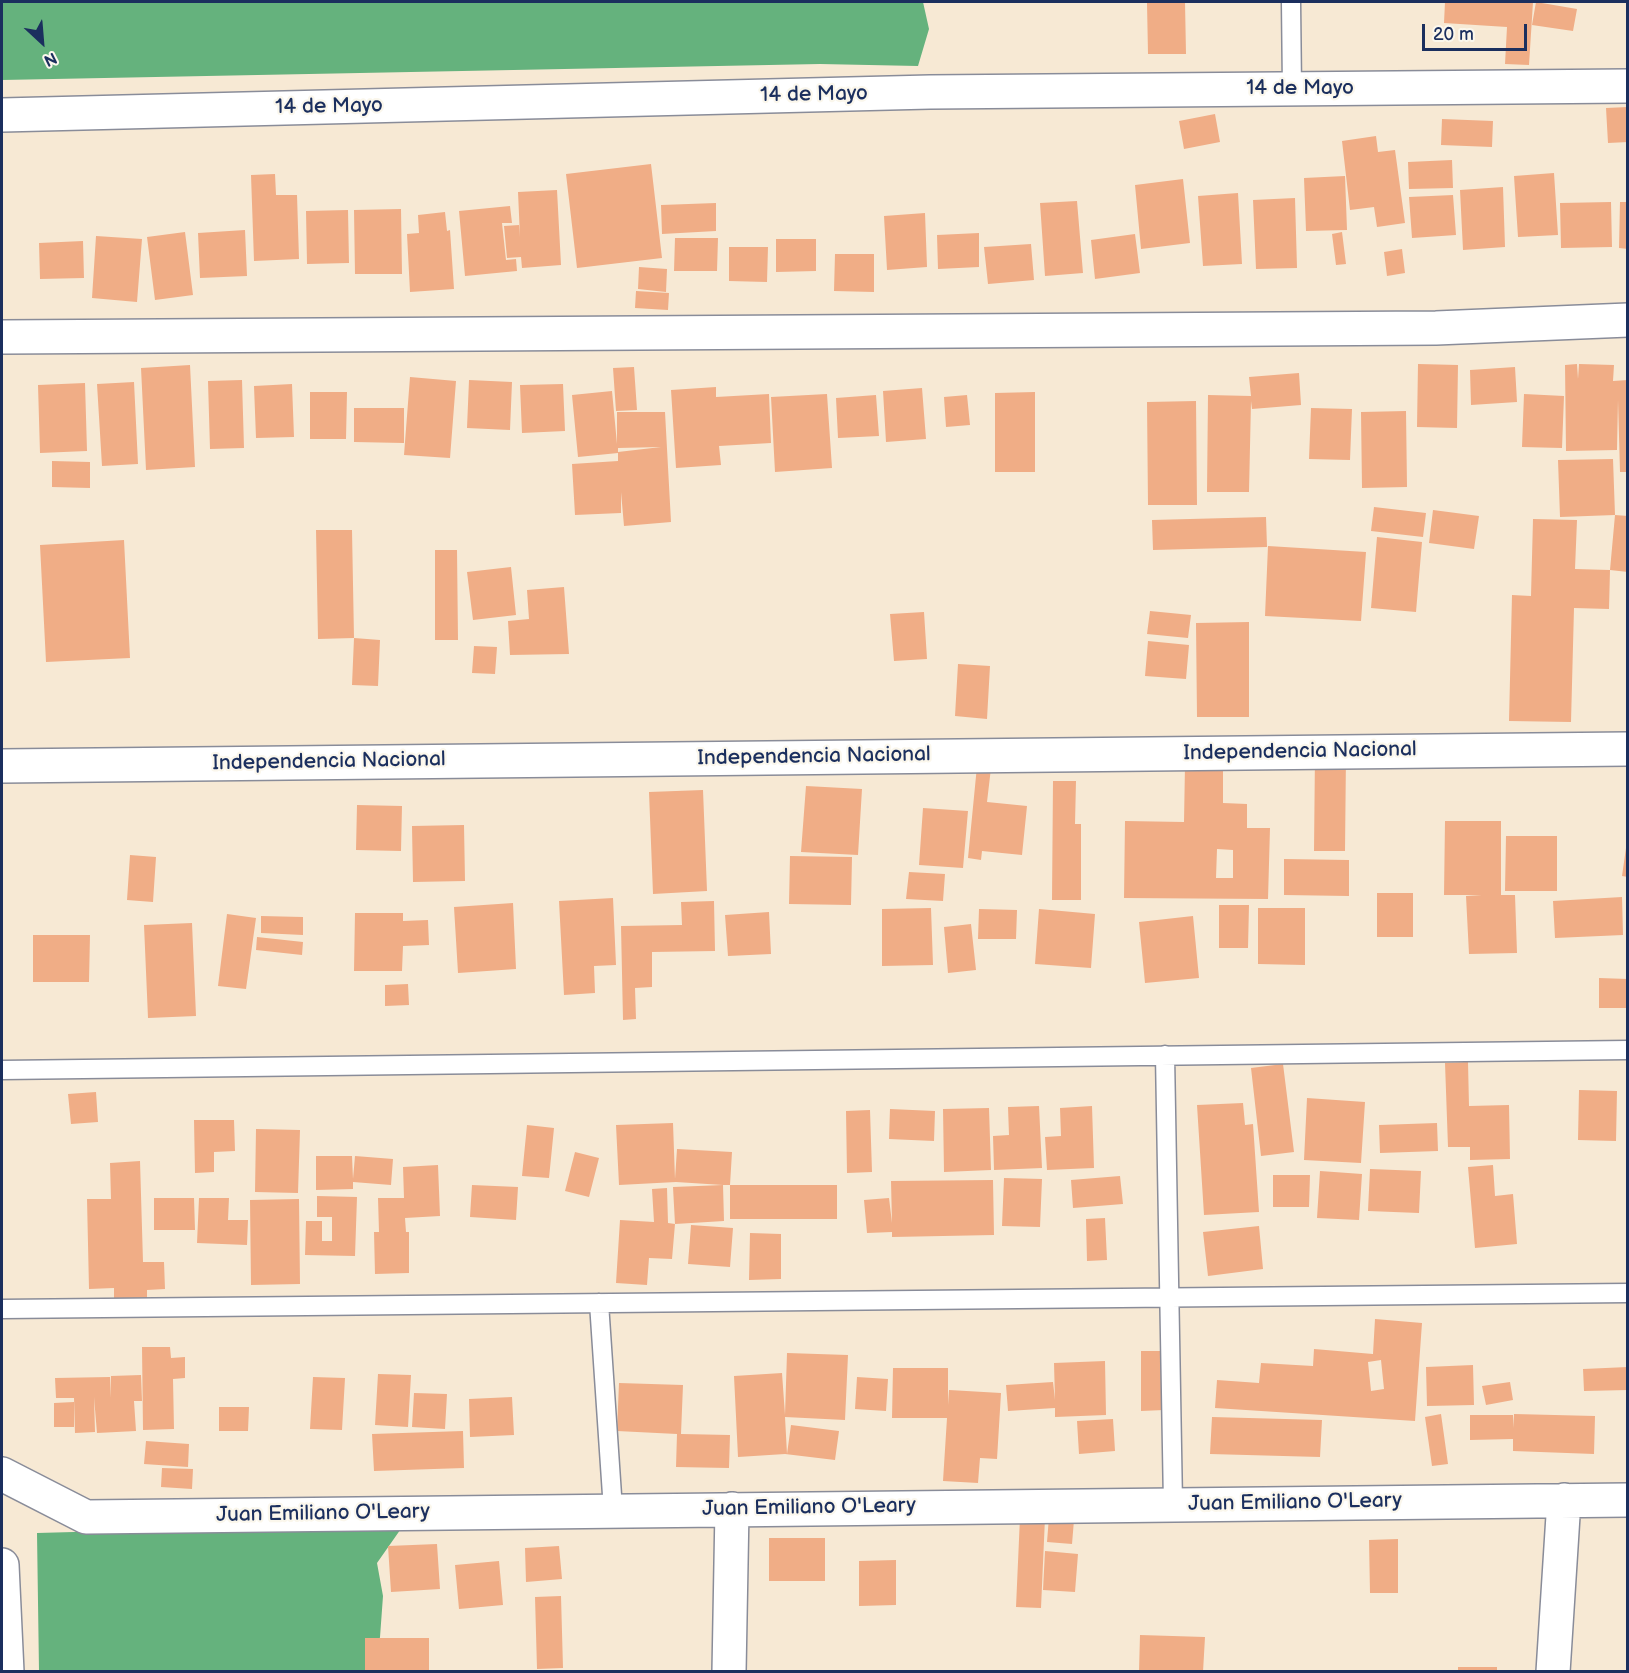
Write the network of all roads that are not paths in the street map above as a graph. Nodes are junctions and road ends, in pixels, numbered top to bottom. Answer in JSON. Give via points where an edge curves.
{"nodes":[{"id":1,"x":1291,"y":2,"type":"edge"},
{"id":2,"x":1628,"y":86,"type":"edge"},
{"id":3,"x":1292,"y":89,"type":"junction"},
{"id":4,"x":2,"y":115,"type":"edge"},
{"id":5,"x":1628,"y":320,"type":"edge"},
{"id":6,"x":2,"y":337,"type":"edge"},
{"id":7,"x":1628,"y":749,"type":"edge"},
{"id":8,"x":2,"y":766,"type":"edge"},
{"id":9,"x":1628,"y":1050,"type":"edge"},
{"id":10,"x":1165,"y":1055,"type":"junction"},
{"id":11,"x":2,"y":1070,"type":"edge"},
{"id":12,"x":1628,"y":1293,"type":"edge"},
{"id":13,"x":1169,"y":1298,"type":"junction"},
{"id":14,"x":599,"y":1303,"type":"junction"},
{"id":15,"x":2,"y":1308,"type":"edge"},
{"id":16,"x":2,"y":1474,"type":"edge"},
{"id":17,"x":1564,"y":1500,"type":"junction"},
{"id":18,"x":1628,"y":1500,"type":"edge"},
{"id":19,"x":1173,"y":1504,"type":"junction"},
{"id":20,"x":732,"y":1509,"type":"junction"},
{"id":21,"x":612,"y":1510,"type":"junction"},
{"id":22,"x":2,"y":1565,"type":"edge"},
{"id":23,"x":6,"y":1671,"type":"edge"},
{"id":24,"x":729,"y":1671,"type":"edge"},
{"id":25,"x":1553,"y":1671,"type":"edge"}],
"edges":[{"from":1,"to":3,"type":"lane"},
{"from":2,"to":3,"type":"street","name":"14 de Mayo"},
{"from":3,"to":4,"type":"street","name":"14 de Mayo","via":[[930,92]]},
{"from":5,"to":6,"type":"street","via":[[1424,328]]},
{"from":7,"to":8,"type":"street","name":"Independencia Nacional"},
{"from":9,"to":10,"type":"lane"},
{"from":10,"to":11,"type":"lane"},
{"from":10,"to":13,"type":"lane"},
{"from":12,"to":13,"type":"lane"},
{"from":13,"to":14,"type":"lane"},
{"from":13,"to":19,"type":"lane"},
{"from":14,"to":15,"type":"lane"},
{"from":14,"to":21,"type":"lane"},
{"from":16,"to":21,"type":"street","name":"Juan Emiliano O'Leary","via":[[86,1517]]},
{"from":17,"to":18,"type":"street","name":"Juan Emiliano O'Leary"},
{"from":17,"to":19,"type":"street","name":"Juan Emiliano O'Leary"},
{"from":17,"to":25,"type":"street"},
{"from":19,"to":20,"type":"street","name":"Juan Emiliano O'Leary"},
{"from":20,"to":21,"type":"street","name":"Juan Emiliano O'Leary"},
{"from":20,"to":24,"type":"street"},
{"from":22,"to":23,"type":"street"}]}
